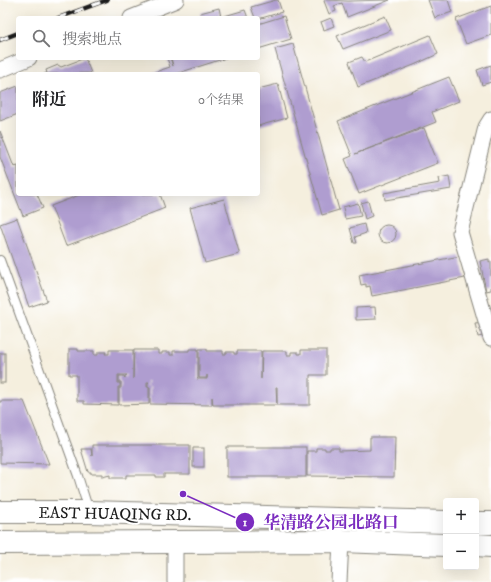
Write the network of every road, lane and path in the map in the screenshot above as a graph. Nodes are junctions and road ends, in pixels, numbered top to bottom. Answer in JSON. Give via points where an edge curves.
{"nodes":[{"id":1,"x":176,"y":0,"type":"edge"},
{"id":2,"x":136,"y":16,"type":"edge"},
{"id":3,"x":24,"y":60,"type":"edge"},
{"id":4,"x":0,"y":70,"type":"edge"},
{"id":5,"x":491,"y":119,"type":"edge"},
{"id":6,"x":0,"y":260,"type":"edge"},
{"id":7,"x":491,"y":338,"type":"edge"},
{"id":8,"x":0,"y":512,"type":"edge"},
{"id":9,"x":89,"y":512,"type":"junction"},
{"id":10,"x":443,"y":522,"type":"edge"},
{"id":11,"x":479,"y":523,"type":"edge"},
{"id":12,"x":491,"y":523,"type":"edge"},
{"id":13,"x":175,"y":542,"type":"junction"},
{"id":14,"x":340,"y":542,"type":"junction"},
{"id":15,"x":0,"y":543,"type":"edge"},
{"id":16,"x":443,"y":544,"type":"edge"},
{"id":17,"x":479,"y":545,"type":"edge"},
{"id":18,"x":491,"y":546,"type":"edge"},
{"id":19,"x":175,"y":582,"type":"edge"},
{"id":20,"x":339,"y":582,"type":"edge"}],
"edges":[{"from":1,"to":2,"type":"street"},
{"from":3,"to":4,"type":"street"},
{"from":5,"to":7,"type":"street","via":[[486,127],[460,232]]},
{"from":6,"to":9,"type":"lane"},
{"from":8,"to":9,"type":"main road","name":"EAST HUAQING RD."},
{"from":9,"to":10,"type":"main road","name":"EAST HUAQING RD."},
{"from":11,"to":12,"type":"main road"},
{"from":13,"to":14,"type":"main road","name":"EAST HUAQING RD."},
{"from":13,"to":15,"type":"main road","name":"EAST HUAQING RD."},
{"from":13,"to":19,"type":"street"},
{"from":14,"to":16,"type":"main road","name":"EAST HUAQING RD."},
{"from":14,"to":20,"type":"street"},
{"from":17,"to":18,"type":"main road"}]}
